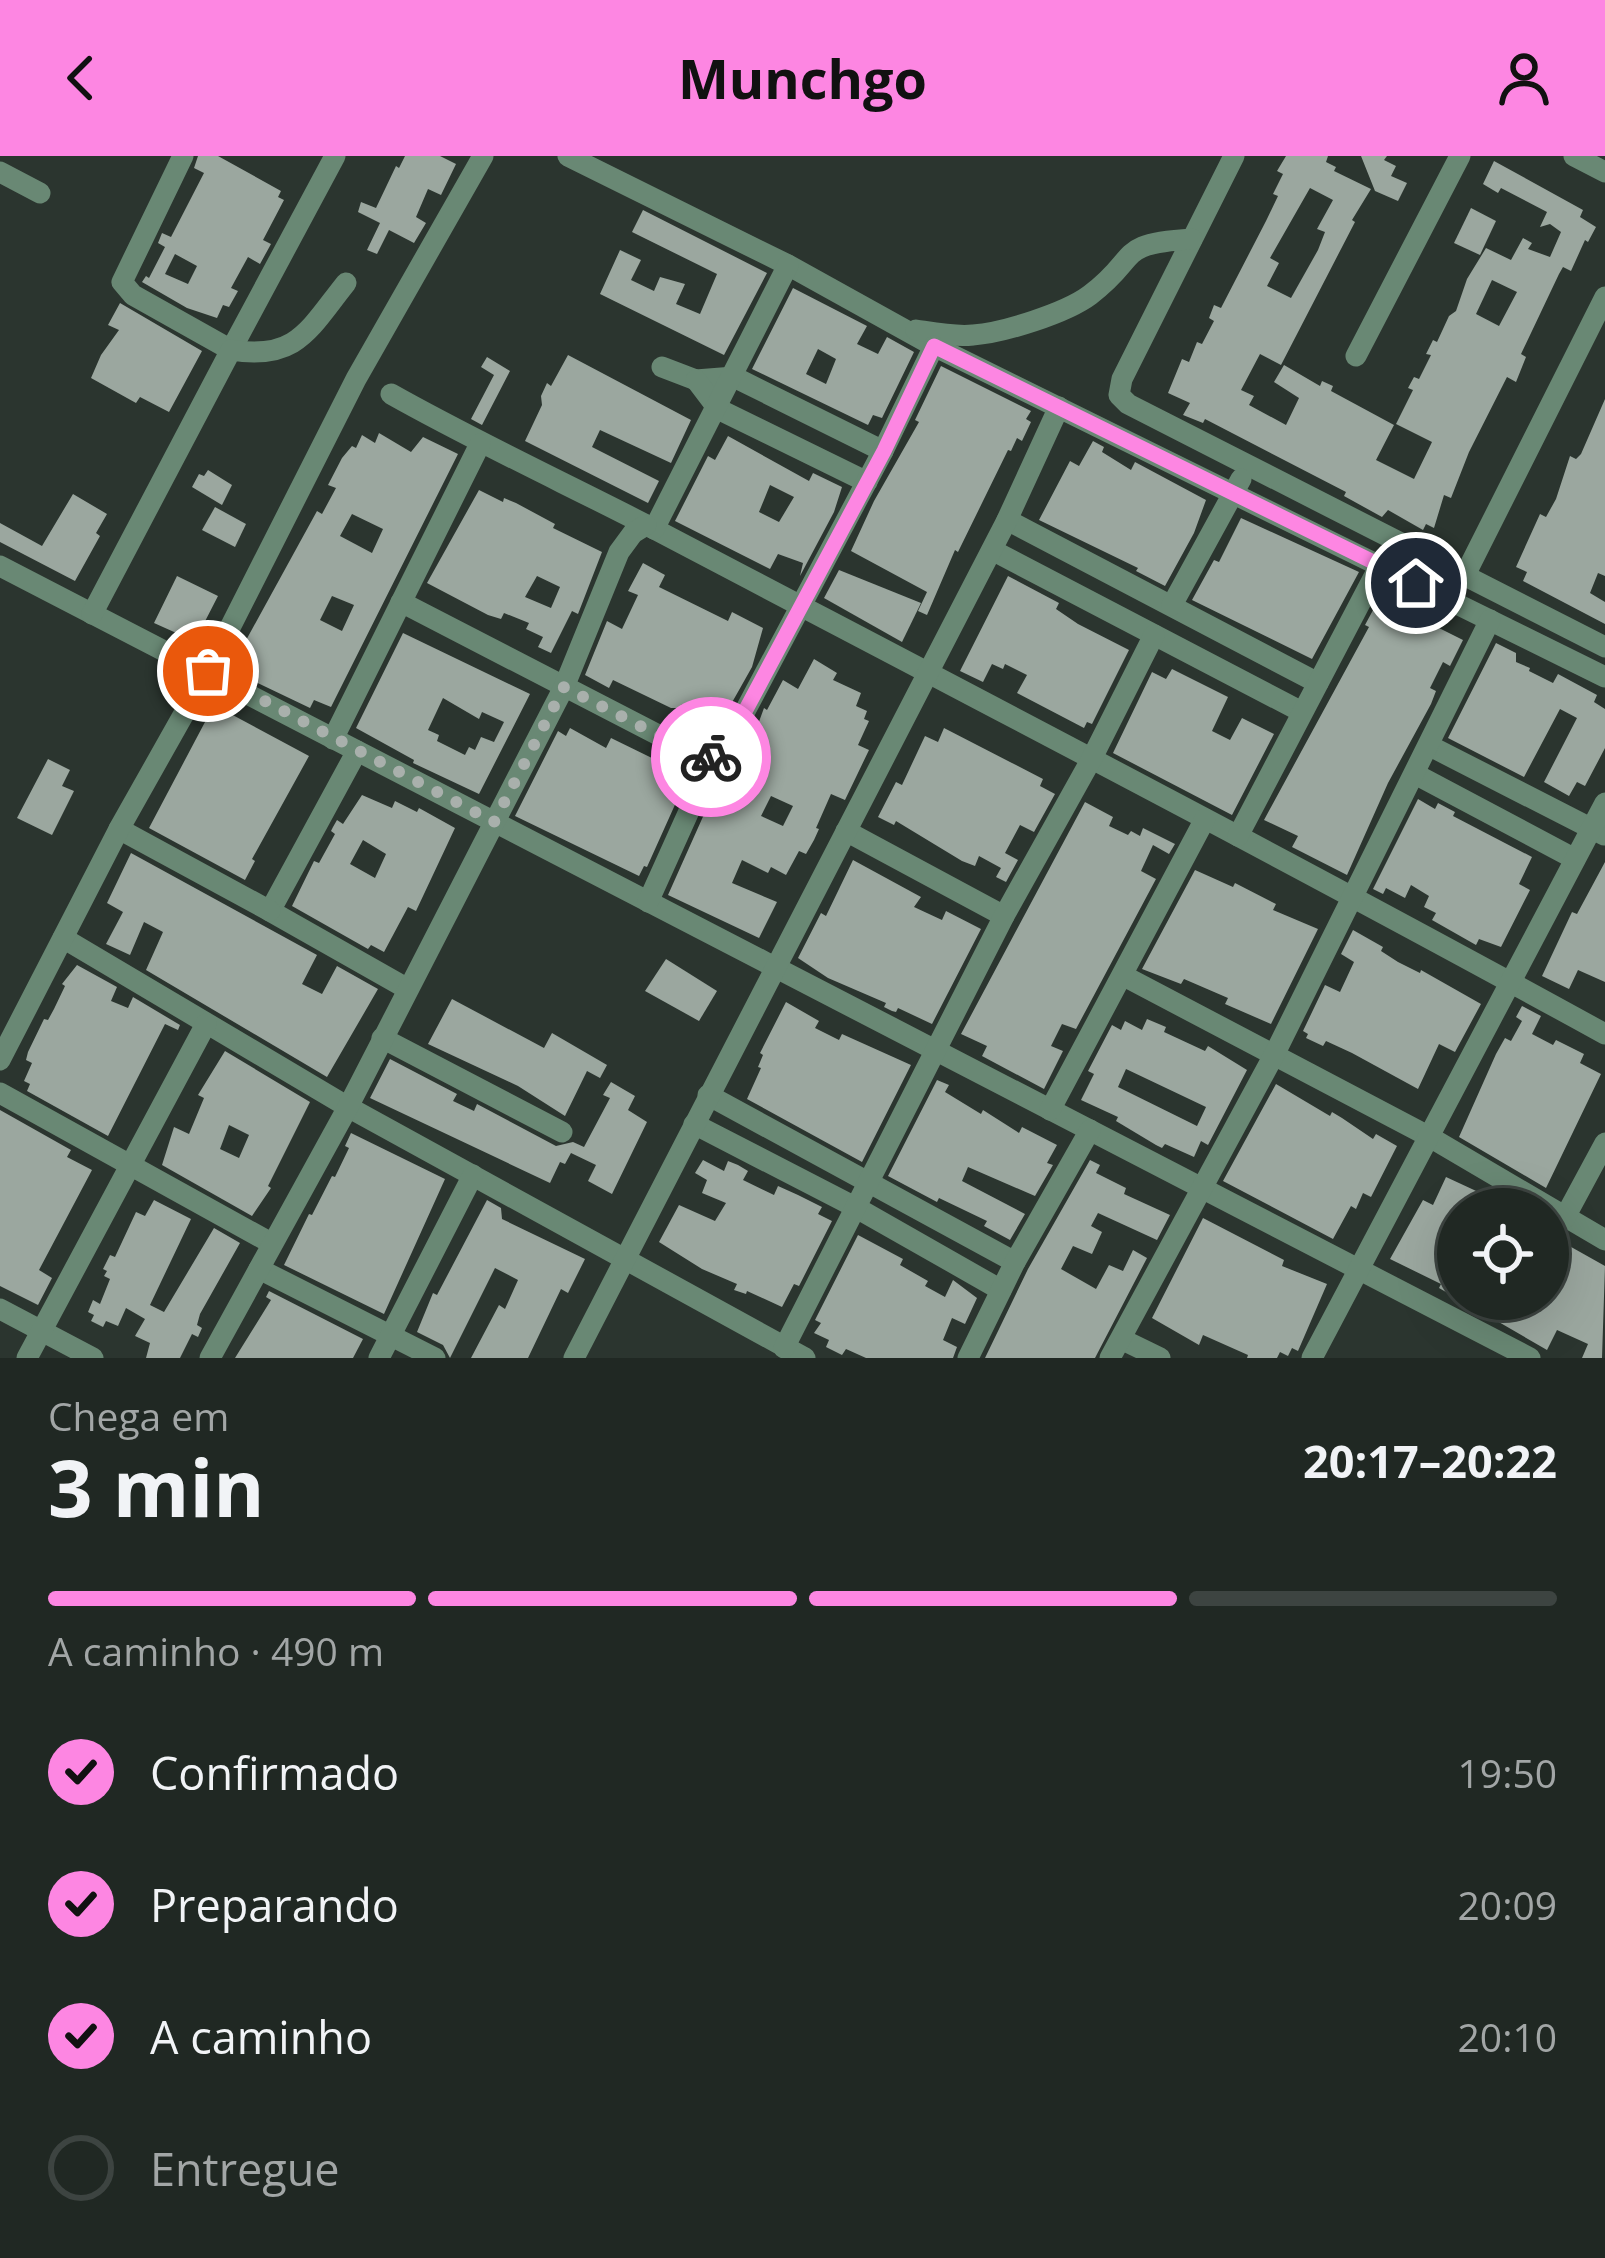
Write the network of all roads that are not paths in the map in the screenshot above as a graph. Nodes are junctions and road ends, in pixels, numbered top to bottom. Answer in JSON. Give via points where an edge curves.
{"nodes":[{"id":1,"x":183,"y":156,"type":"edge"},
{"id":2,"x":335,"y":156,"type":"edge"},
{"id":3,"x":483,"y":156,"type":"edge"},
{"id":4,"x":568,"y":156,"type":"edge"},
{"id":5,"x":1234,"y":156,"type":"edge"},
{"id":6,"x":1460,"y":156,"type":"edge"},
{"id":7,"x":1574,"y":156,"type":"edge"},
{"id":8,"x":0,"y":172,"type":"edge"},
{"id":9,"x":1605,"y":172,"type":"edge"},
{"id":10,"x":40,"y":193,"type":"dead end"},
{"id":11,"x":1192,"y":239,"type":"junction"},
{"id":12,"x":788,"y":266,"type":"junction"},
{"id":13,"x":346,"y":283,"type":"dead end"},
{"id":14,"x":1605,"y":297,"type":"edge"},
{"id":15,"x":904,"y":328,"type":"junction"},
{"id":16,"x":934,"y":346,"type":"junction"},
{"id":17,"x":231,"y":350,"type":"junction"},
{"id":18,"x":1356,"y":356,"type":"dead end"},
{"id":19,"x":662,"y":367,"type":"dead end"},
{"id":20,"x":734,"y":377,"type":"junction"},
{"id":21,"x":696,"y":380,"type":"junction"},
{"id":22,"x":391,"y":394,"type":"dead end"},
{"id":23,"x":1059,"y":407,"type":"junction"},
{"id":24,"x":718,"y":409,"type":"junction"},
{"id":25,"x":480,"y":444,"type":"junction"},
{"id":26,"x":884,"y":451,"type":"junction"},
{"id":27,"x":1250,"y":463,"type":"junction"},
{"id":28,"x":867,"y":482,"type":"junction"},
{"id":29,"x":1235,"y":491,"type":"junction"},
{"id":30,"x":1007,"y":520,"type":"junction"},
{"id":31,"x":650,"y":527,"type":"junction"},
{"id":32,"x":992,"y":550,"type":"junction"},
{"id":33,"x":1380,"y":565,"type":"junction"},
{"id":34,"x":0,"y":566,"type":"edge"},
{"id":35,"x":1464,"y":578,"type":"junction"},
{"id":36,"x":401,"y":602,"type":"junction"},
{"id":37,"x":1172,"y":605,"type":"junction"},
{"id":38,"x":799,"y":607,"type":"junction"},
{"id":39,"x":92,"y":614,"type":"junction"},
{"id":40,"x":1490,"y":620,"type":"junction"},
{"id":41,"x":1155,"y":635,"type":"junction"},
{"id":42,"x":1605,"y":647,"type":"edge"},
{"id":43,"x":208,"y":671,"type":"junction"},
{"id":44,"x":928,"y":672,"type":"junction"},
{"id":45,"x":1605,"y":677,"type":"edge"},
{"id":46,"x":1318,"y":683,"type":"junction"},
{"id":47,"x":564,"y":687,"type":"junction"},
{"id":48,"x":1302,"y":712,"type":"junction"},
{"id":49,"x":333,"y":739,"type":"junction"},
{"id":50,"x":1430,"y":746,"type":"junction"},
{"id":51,"x":357,"y":751,"type":"junction"},
{"id":52,"x":712,"y":758,"type":"junction"},
{"id":53,"x":1091,"y":760,"type":"junction"},
{"id":54,"x":1414,"y":774,"type":"junction"},
{"id":55,"x":1605,"y":803,"type":"edge"},
{"id":56,"x":1205,"y":819,"type":"junction"},
{"id":57,"x":494,"y":822,"type":"junction"},
{"id":58,"x":119,"y":830,"type":"junction"},
{"id":59,"x":846,"y":831,"type":"junction"},
{"id":60,"x":1599,"y":832,"type":"edge"},
{"id":61,"x":1238,"y":836,"type":"junction"},
{"id":62,"x":1575,"y":860,"type":"junction"},
{"id":63,"x":1354,"y":899,"type":"junction"},
{"id":64,"x":648,"y":902,"type":"junction"},
{"id":65,"x":270,"y":911,"type":"junction"},
{"id":66,"x":1004,"y":916,"type":"junction"},
{"id":67,"x":63,"y":938,"type":"junction"},
{"id":68,"x":772,"y":968,"type":"junction"},
{"id":69,"x":1124,"y":976,"type":"junction"},
{"id":70,"x":1510,"y":982,"type":"junction"},
{"id":71,"x":406,"y":988,"type":"junction"},
{"id":72,"x":206,"y":1024,"type":"junction"},
{"id":73,"x":1605,"y":1034,"type":"edge"},
{"id":74,"x":382,"y":1038,"type":"junction"},
{"id":75,"x":937,"y":1049,"type":"junction"},
{"id":76,"x":1274,"y":1055,"type":"junction"},
{"id":77,"x":0,"y":1060,"type":"edge"},
{"id":78,"x":0,"y":1094,"type":"edge"},
{"id":79,"x":708,"y":1095,"type":"junction"},
{"id":80,"x":348,"y":1107,"type":"junction"},
{"id":81,"x":1050,"y":1110,"type":"junction"},
{"id":82,"x":694,"y":1124,"type":"junction"},
{"id":83,"x":1090,"y":1130,"type":"junction"},
{"id":84,"x":562,"y":1132,"type":"dead end"},
{"id":85,"x":1428,"y":1136,"type":"junction"},
{"id":86,"x":1605,"y":1143,"type":"edge"},
{"id":87,"x":129,"y":1164,"type":"junction"},
{"id":88,"x":473,"y":1175,"type":"junction"},
{"id":89,"x":870,"y":1180,"type":"junction"},
{"id":90,"x":1201,"y":1184,"type":"junction"},
{"id":91,"x":1513,"y":1188,"type":"edge"},
{"id":92,"x":855,"y":1207,"type":"junction"},
{"id":93,"x":1569,"y":1210,"type":"edge"},
{"id":94,"x":1569,"y":1222,"type":"edge"},
{"id":95,"x":1605,"y":1240,"type":"edge"},
{"id":96,"x":272,"y":1243,"type":"junction"},
{"id":97,"x":624,"y":1261,"type":"junction"},
{"id":98,"x":1015,"y":1262,"type":"junction"},
{"id":99,"x":1358,"y":1268,"type":"junction"},
{"id":100,"x":259,"y":1269,"type":"junction"},
{"id":101,"x":1001,"y":1290,"type":"junction"},
{"id":102,"x":0,"y":1309,"type":"edge"},
{"id":103,"x":41,"y":1331,"type":"junction"},
{"id":104,"x":391,"y":1336,"type":"junction"},
{"id":105,"x":1115,"y":1348,"type":"edge"},
{"id":106,"x":794,"y":1353,"type":"edge"},
{"id":107,"x":27,"y":1358,"type":"edge"},
{"id":108,"x":93,"y":1358,"type":"edge"},
{"id":109,"x":210,"y":1358,"type":"edge"},
{"id":110,"x":379,"y":1358,"type":"edge"},
{"id":111,"x":436,"y":1358,"type":"edge"},
{"id":112,"x":574,"y":1358,"type":"edge"},
{"id":113,"x":968,"y":1358,"type":"edge"},
{"id":114,"x":1160,"y":1358,"type":"edge"},
{"id":115,"x":1312,"y":1358,"type":"edge"},
{"id":116,"x":1530,"y":1358,"type":"edge"}],
"edges":[{"from":1,"to":17,"type":"street","via":[[122,282]]},
{"from":2,"to":17,"type":"street"},
{"from":3,"to":43,"type":"street","via":[[356,380]]},
{"from":4,"to":12,"type":"street"},
{"from":5,"to":11,"type":"street"},
{"from":6,"to":18,"type":"street"},
{"from":7,"to":9,"type":"street"},
{"from":8,"to":10,"type":"street"},
{"from":11,"to":15,"type":"street","via":[[1136,247],[1087,298],[992,333]]},
{"from":11,"to":27,"type":"street","via":[[1118,391],[1128,404]]},
{"from":12,"to":15,"type":"street"},
{"from":12,"to":20,"type":"street"},
{"from":13,"to":17,"type":"street","via":[[305,334],[277,352]]},
{"from":14,"to":35,"type":"street"},
{"from":15,"to":16,"type":"street"},
{"from":16,"to":23,"type":"street"},
{"from":16,"to":26,"type":"street"},
{"from":17,"to":39,"type":"street"},
{"from":19,"to":21,"type":"street"},
{"from":20,"to":21,"type":"street"},
{"from":20,"to":24,"type":"street"},
{"from":20,"to":26,"type":"street"},
{"from":21,"to":24,"type":"street"},
{"from":22,"to":25,"type":"street"},
{"from":23,"to":29,"type":"street"},
{"from":23,"to":30,"type":"street"},
{"from":24,"to":28,"type":"street"},
{"from":24,"to":31,"type":"street"},
{"from":25,"to":31,"type":"street"},
{"from":25,"to":36,"type":"street"},
{"from":26,"to":28,"type":"street"},
{"from":27,"to":29,"type":"street"},
{"from":27,"to":35,"type":"street"},
{"from":28,"to":38,"type":"street"},
{"from":29,"to":33,"type":"street"},
{"from":29,"to":37,"type":"street"},
{"from":30,"to":32,"type":"street"},
{"from":30,"to":37,"type":"street"},
{"from":31,"to":38,"type":"street"},
{"from":31,"to":47,"type":"street","via":[[633,533],[619,552]]},
{"from":32,"to":41,"type":"street"},
{"from":32,"to":44,"type":"street"},
{"from":33,"to":40,"type":"street"},
{"from":33,"to":46,"type":"street"},
{"from":34,"to":39,"type":"street"},
{"from":35,"to":42,"type":"street"},
{"from":36,"to":47,"type":"street"},
{"from":36,"to":49,"type":"street"},
{"from":37,"to":41,"type":"street"},
{"from":37,"to":41,"type":"street"},
{"from":37,"to":46,"type":"street"},
{"from":38,"to":44,"type":"street"},
{"from":38,"to":52,"type":"street","via":[[727,745]]},
{"from":39,"to":43,"type":"street"},
{"from":40,"to":45,"type":"street"},
{"from":40,"to":50,"type":"street"},
{"from":41,"to":48,"type":"street"},
{"from":41,"to":53,"type":"street"},
{"from":43,"to":49,"type":"street"},
{"from":43,"to":58,"type":"street"},
{"from":44,"to":53,"type":"street"},
{"from":44,"to":59,"type":"street"},
{"from":46,"to":48,"type":"street"},
{"from":47,"to":52,"type":"street"},
{"from":47,"to":57,"type":"street"},
{"from":48,"to":61,"type":"street"},
{"from":49,"to":51,"type":"street"},
{"from":50,"to":54,"type":"street"},
{"from":50,"to":60,"type":"street"},
{"from":51,"to":57,"type":"street"},
{"from":51,"to":65,"type":"street"},
{"from":52,"to":64,"type":"street"},
{"from":53,"to":56,"type":"street"},
{"from":53,"to":66,"type":"street"},
{"from":54,"to":62,"type":"street"},
{"from":54,"to":63,"type":"street"},
{"from":55,"to":60,"type":"street"},
{"from":56,"to":61,"type":"street"},
{"from":56,"to":69,"type":"street"},
{"from":57,"to":64,"type":"street"},
{"from":57,"to":71,"type":"street"},
{"from":58,"to":65,"type":"street"},
{"from":58,"to":67,"type":"street"},
{"from":59,"to":66,"type":"street"},
{"from":59,"to":68,"type":"street"},
{"from":60,"to":62,"type":"street"},
{"from":61,"to":63,"type":"street"},
{"from":62,"to":70,"type":"street"},
{"from":63,"to":70,"type":"street"},
{"from":63,"to":76,"type":"street"},
{"from":64,"to":68,"type":"street"},
{"from":65,"to":71,"type":"street"},
{"from":66,"to":75,"type":"street"},
{"from":67,"to":72,"type":"street"},
{"from":67,"to":77,"type":"street"},
{"from":68,"to":75,"type":"street"},
{"from":68,"to":79,"type":"street"},
{"from":69,"to":76,"type":"street"},
{"from":69,"to":81,"type":"street"},
{"from":70,"to":73,"type":"street"},
{"from":70,"to":85,"type":"street"},
{"from":71,"to":74,"type":"street"},
{"from":72,"to":80,"type":"street"},
{"from":72,"to":87,"type":"street"},
{"from":74,"to":80,"type":"street"},
{"from":74,"to":84,"type":"street"},
{"from":75,"to":81,"type":"street"},
{"from":75,"to":89,"type":"street"},
{"from":76,"to":85,"type":"street"},
{"from":76,"to":90,"type":"street"},
{"from":78,"to":87,"type":"street"},
{"from":79,"to":82,"type":"street"},
{"from":79,"to":89,"type":"street"},
{"from":80,"to":88,"type":"street"},
{"from":80,"to":96,"type":"street"},
{"from":81,"to":83,"type":"street"},
{"from":82,"to":92,"type":"street"},
{"from":82,"to":97,"type":"street"},
{"from":83,"to":90,"type":"street"},
{"from":83,"to":98,"type":"street"},
{"from":85,"to":91,"type":"street"},
{"from":85,"to":99,"type":"street"},
{"from":86,"to":93,"type":"street"},
{"from":87,"to":96,"type":"street"},
{"from":87,"to":103,"type":"street"},
{"from":88,"to":97,"type":"street"},
{"from":88,"to":104,"type":"street"},
{"from":89,"to":92,"type":"street"},
{"from":89,"to":98,"type":"street"},
{"from":90,"to":99,"type":"street"},
{"from":90,"to":105,"type":"street"},
{"from":92,"to":101,"type":"street"},
{"from":92,"to":106,"type":"street"},
{"from":94,"to":95,"type":"street"},
{"from":96,"to":100,"type":"street"},
{"from":97,"to":106,"type":"street"},
{"from":97,"to":112,"type":"street"},
{"from":98,"to":101,"type":"street"},
{"from":99,"to":115,"type":"street"},
{"from":99,"to":116,"type":"street"},
{"from":100,"to":104,"type":"street"},
{"from":100,"to":109,"type":"street"},
{"from":101,"to":113,"type":"street"},
{"from":102,"to":103,"type":"street"},
{"from":103,"to":107,"type":"street"},
{"from":103,"to":108,"type":"street"},
{"from":104,"to":110,"type":"street"},
{"from":104,"to":111,"type":"street"},
{"from":105,"to":114,"type":"street"}]}
